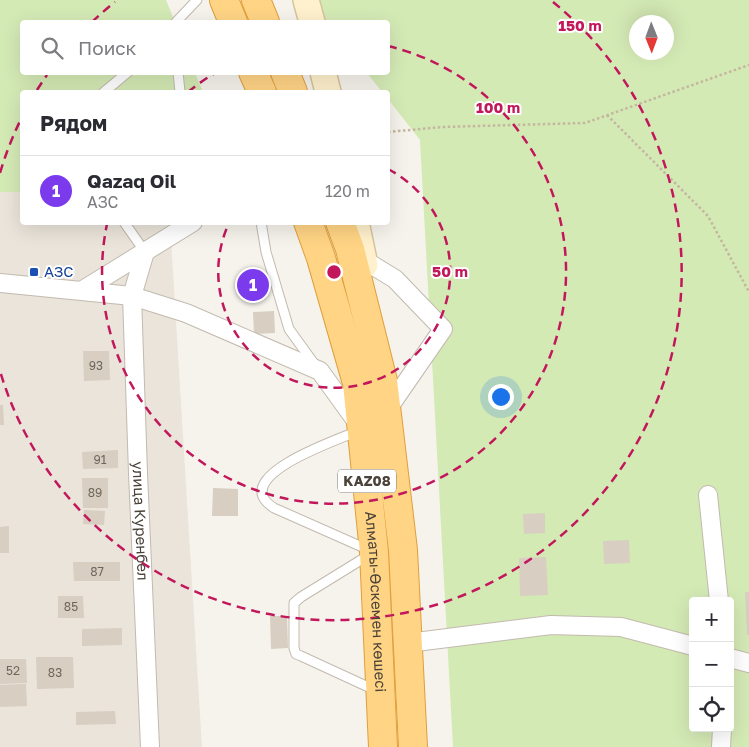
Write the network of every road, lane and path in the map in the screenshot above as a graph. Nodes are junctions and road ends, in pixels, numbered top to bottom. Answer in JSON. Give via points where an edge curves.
{"nodes":[{"id":1,"x":197,"y":0,"type":"edge"},
{"id":2,"x":224,"y":0,"type":"edge"},
{"id":3,"x":256,"y":0,"type":"edge"},
{"id":4,"x":306,"y":0,"type":"edge"},
{"id":5,"x":178,"y":20,"type":"edge"},
{"id":6,"x":232,"y":20,"type":"edge"},
{"id":7,"x":264,"y":20,"type":"edge"},
{"id":8,"x":311,"y":20,"type":"edge"},
{"id":9,"x":749,"y":65,"type":"edge"},
{"id":10,"x":124,"y":75,"type":"edge"},
{"id":11,"x":178,"y":75,"type":"edge"},
{"id":12,"x":255,"y":75,"type":"edge"},
{"id":13,"x":286,"y":75,"type":"edge"},
{"id":14,"x":324,"y":75,"type":"edge"},
{"id":15,"x":106,"y":90,"type":"edge"},
{"id":16,"x":180,"y":90,"type":"edge"},
{"id":17,"x":261,"y":90,"type":"edge"},
{"id":18,"x":292,"y":90,"type":"edge"},
{"id":19,"x":328,"y":90,"type":"edge"},
{"id":20,"x":607,"y":115,"type":"junction"},
{"id":21,"x":390,"y":132,"type":"edge"},
{"id":22,"x":126,"y":225,"type":"edge"},
{"id":23,"x":188,"y":225,"type":"edge"},
{"id":24,"x":262,"y":225,"type":"edge"},
{"id":25,"x":309,"y":225,"type":"edge"},
{"id":26,"x":341,"y":225,"type":"edge"},
{"id":27,"x":357,"y":225,"type":"edge"},
{"id":28,"x":145,"y":252,"type":"junction"},
{"id":29,"x":364,"y":260,"type":"junction"},
{"id":30,"x":0,"y":283,"type":"edge"},
{"id":31,"x":83,"y":290,"type":"junction"},
{"id":32,"x":749,"y":292,"type":"edge"},
{"id":33,"x":132,"y":296,"type":"junction"},
{"id":34,"x":320,"y":371,"type":"junction"},
{"id":35,"x":383,"y":381,"type":"junction"},
{"id":36,"x":387,"y":410,"type":"junction"},
{"id":37,"x":362,"y":430,"type":"junction"},
{"id":38,"x":708,"y":495,"type":"dead end"},
{"id":39,"x":374,"y":552,"type":"junction"},
{"id":40,"x":719,"y":597,"type":"edge"},
{"id":41,"x":408,"y":643,"type":"junction"},
{"id":42,"x":689,"y":645,"type":"edge"},
{"id":43,"x":734,"y":659,"type":"edge"},
{"id":44,"x":749,"y":663,"type":"edge"},
{"id":45,"x":380,"y":692,"type":"junction"},
{"id":46,"x":722,"y":732,"type":"edge"},
{"id":47,"x":150,"y":747,"type":"edge"},
{"id":48,"x":383,"y":747,"type":"edge"},
{"id":49,"x":413,"y":747,"type":"edge"},
{"id":50,"x":721,"y":747,"type":"edge"}],
"edges":[{"from":1,"to":5,"type":"lane"},
{"from":2,"to":6,"type":"highway"},
{"from":3,"to":7,"type":"highway"},
{"from":4,"to":8,"type":"main road"},
{"from":9,"to":20,"type":"path"},
{"from":10,"to":15,"type":"lane"},
{"from":11,"to":16,"type":"lane"},
{"from":12,"to":17,"type":"highway"},
{"from":13,"to":18,"type":"highway"},
{"from":14,"to":19,"type":"main road"},
{"from":20,"to":21,"type":"path","via":[[585,122]]},
{"from":20,"to":32,"type":"path","via":[[708,216]]},
{"from":22,"to":28,"type":"lane"},
{"from":23,"to":28,"type":"street"},
{"from":24,"to":34,"type":"lane","via":[[266,252],[289,329]]},
{"from":25,"to":37,"type":"highway","name":"Алматы-Өскемен көшесі","number":"KAZ08","via":[[357,383]]},
{"from":26,"to":35,"type":"highway","name":"Алматы-Өскемен көшесі","number":"KAZ08"},
{"from":27,"to":29,"type":"main road"},
{"from":28,"to":31,"type":"street"},
{"from":28,"to":33,"type":"street","name":"улица Куренбел"},
{"from":29,"to":35,"type":"main road"},
{"from":29,"to":36,"type":"street","via":[[395,279],[443,329]]},
{"from":30,"to":31,"type":"street"},
{"from":31,"to":33,"type":"street"},
{"from":33,"to":34,"type":"street","via":[[186,313]]},
{"from":33,"to":47,"type":"street","name":"улица Куренбел"},
{"from":34,"to":37,"type":"street"},
{"from":35,"to":36,"type":"highway","name":"Алматы-Өскемен көшесі","number":"KAZ08"},
{"from":36,"to":41,"type":"highway","name":"Алматы-Өскемен көшесі","number":"KAZ08","via":[[403,550]]},
{"from":37,"to":39,"type":"highway","name":"Алматы-Өскемен көшесі","number":"KAZ08"},
{"from":37,"to":39,"type":"lane","via":[[289,461],[277,469],[262,487],[266,501],[274,508]]},
{"from":38,"to":40,"type":"street"},
{"from":39,"to":45,"type":"highway","name":"Алматы-Өскемен көшесі","number":"KAZ08"},
{"from":39,"to":45,"type":"lane","via":[[294,603],[294,648],[296,654]]},
{"from":41,"to":42,"type":"street","via":[[551,625],[622,627]]},
{"from":41,"to":49,"type":"highway","name":"Алматы-Өскемен көшесі","number":"KAZ08"},
{"from":43,"to":44,"type":"street"},
{"from":45,"to":48,"type":"highway","name":"Алматы-Өскемен көшесі","number":"KAZ08"},
{"from":46,"to":50,"type":"street"}]}
